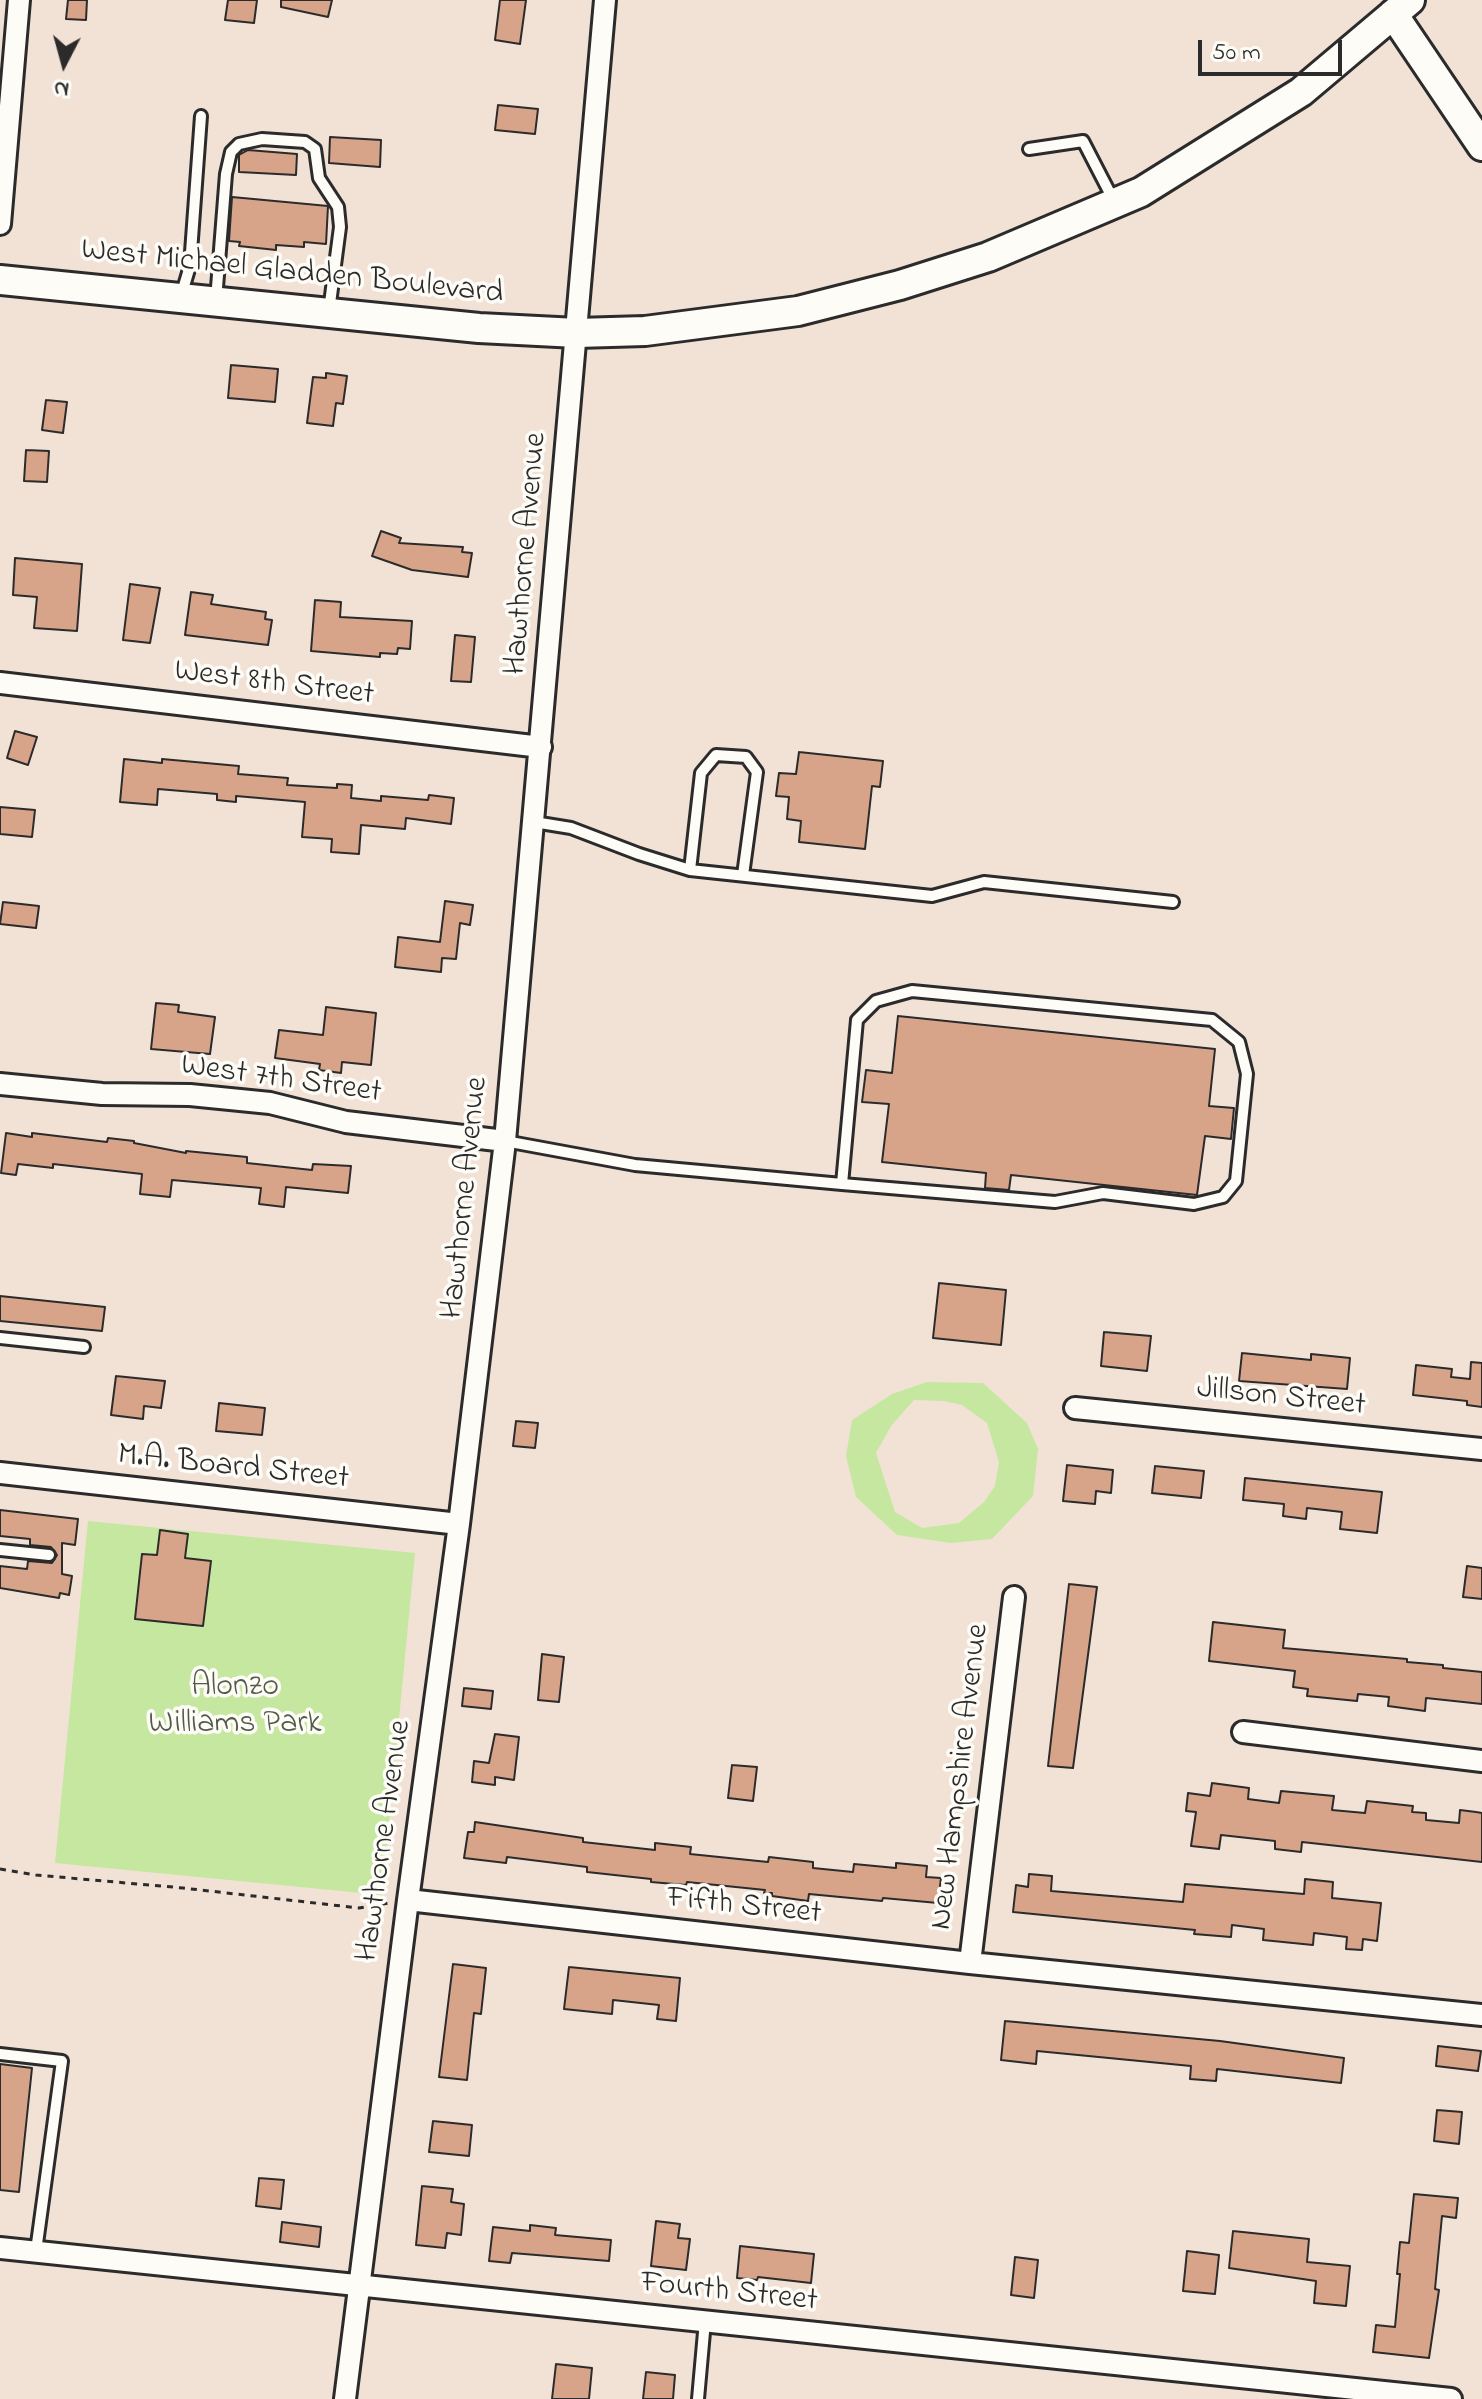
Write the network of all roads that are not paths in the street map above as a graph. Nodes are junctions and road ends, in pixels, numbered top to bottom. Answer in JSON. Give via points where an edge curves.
{"nodes":[{"id":1,"x":19,"y":0,"type":"edge"},
{"id":2,"x":605,"y":0,"type":"edge"},
{"id":3,"x":1401,"y":7,"type":"edge"},
{"id":4,"x":201,"y":116,"type":"dead end"},
{"id":5,"x":1482,"y":146,"type":"edge"},
{"id":6,"x":1029,"y":149,"type":"dead end"},
{"id":7,"x":1115,"y":203,"type":"junction"},
{"id":8,"x":0,"y":224,"type":"edge"},
{"id":9,"x":0,"y":280,"type":"edge"},
{"id":10,"x":181,"y":298,"type":"junction"},
{"id":11,"x":215,"y":302,"type":"junction"},
{"id":12,"x":329,"y":313,"type":"junction"},
{"id":13,"x":577,"y":333,"type":"junction"},
{"id":14,"x":0,"y":683,"type":"edge"},
{"id":15,"x":541,"y":747,"type":"junction"},
{"id":16,"x":534,"y":822,"type":"junction"},
{"id":17,"x":690,"y":870,"type":"junction"},
{"id":18,"x":743,"y":875,"type":"junction"},
{"id":19,"x":1173,"y":902,"type":"dead end"},
{"id":20,"x":0,"y":1084,"type":"edge"},
{"id":21,"x":505,"y":1141,"type":"junction"},
{"id":22,"x":842,"y":1184,"type":"junction"},
{"id":23,"x":0,"y":1338,"type":"edge"},
{"id":24,"x":84,"y":1347,"type":"dead end"},
{"id":25,"x":1075,"y":1408,"type":"dead end"},
{"id":26,"x":1482,"y":1449,"type":"edge"},
{"id":27,"x":0,"y":1473,"type":"edge"},
{"id":28,"x":459,"y":1524,"type":"junction"},
{"id":29,"x":0,"y":1550,"type":"edge"},
{"id":30,"x":49,"y":1555,"type":"dead end"},
{"id":31,"x":1014,"y":1597,"type":"dead end"},
{"id":32,"x":1243,"y":1732,"type":"dead end"},
{"id":33,"x":1482,"y":1761,"type":"edge"},
{"id":34,"x":408,"y":1900,"type":"junction"},
{"id":35,"x":970,"y":1963,"type":"junction"},
{"id":36,"x":1482,"y":2015,"type":"edge"},
{"id":37,"x":0,"y":2054,"type":"edge"},
{"id":38,"x":0,"y":2248,"type":"edge"},
{"id":39,"x":36,"y":2251,"type":"junction"},
{"id":40,"x":361,"y":2286,"type":"junction"},
{"id":41,"x":705,"y":2321,"type":"junction"},
{"id":42,"x":345,"y":2399,"type":"edge"},
{"id":43,"x":698,"y":2399,"type":"edge"},
{"id":44,"x":1451,"y":2399,"type":"edge"}],
"edges":[{"from":1,"to":8,"type":"street"},
{"from":2,"to":13,"type":"street","name":"Hawthorne Avenue"},
{"from":3,"to":5,"type":"main road"},
{"from":3,"to":7,"type":"main road","name":"West Michael Gladden Boulevard","via":[[1301,92]]},
{"from":4,"to":10,"type":"lane","via":[[190,266]]},
{"from":6,"to":7,"type":"lane","via":[[1083,141]]},
{"from":7,"to":13,"type":"main road","name":"West Michael Gladden Boulevard","via":[[988,257],[798,311],[645,331]]},
{"from":9,"to":10,"type":"main road","name":"West Michael Gladden Boulevard"},
{"from":10,"to":11,"type":"main road","name":"West Michael Gladden Boulevard"},
{"from":11,"to":12,"type":"main road","name":"West Michael Gladden Boulevard"},
{"from":11,"to":12,"type":"lane","via":[[231,152],[239,144],[262,139],[305,142],[315,149],[319,178],[338,207]]},
{"from":12,"to":13,"type":"main road","name":"West Michael Gladden Boulevard"},
{"from":13,"to":15,"type":"street","name":"Hawthorne Avenue"},
{"from":14,"to":15,"type":"street","name":"West 8th Street"},
{"from":15,"to":16,"type":"street","name":"Hawthorne Avenue"},
{"from":16,"to":17,"type":"lane","via":[[571,828]]},
{"from":16,"to":21,"type":"street","name":"Hawthorne Avenue"},
{"from":17,"to":18,"type":"lane"},
{"from":17,"to":18,"type":"lane","via":[[701,773],[716,755],[746,757],[757,772]]},
{"from":18,"to":19,"type":"lane","via":[[932,896],[984,882]]},
{"from":20,"to":21,"type":"street","name":"West 7th Street","via":[[270,1103],[346,1122]]},
{"from":21,"to":22,"type":"lane","via":[[635,1165]]},
{"from":21,"to":28,"type":"street","name":"Hawthorne Avenue"},
{"from":22,"to":22,"type":"lane","via":[[1055,1202],[1103,1193],[1194,1204],[1223,1197],[1236,1181],[1247,1074],[1239,1042],[1212,1020],[912,991],[876,1001],[857,1020]]},
{"from":23,"to":24,"type":"lane"},
{"from":25,"to":26,"type":"street","name":"Jillson Street"},
{"from":27,"to":28,"type":"street","name":"M.A. Board Street"},
{"from":28,"to":34,"type":"street","name":"Hawthorne Avenue"},
{"from":29,"to":30,"type":"lane"},
{"from":31,"to":35,"type":"street","name":"New Hampshire Avenue"},
{"from":32,"to":33,"type":"street"},
{"from":34,"to":35,"type":"street","name":"Fifth Street"},
{"from":34,"to":40,"type":"street","name":"Hawthorne Avenue"},
{"from":35,"to":36,"type":"street","name":"Fifth Street"},
{"from":37,"to":39,"type":"lane","via":[[62,2061]]},
{"from":38,"to":39,"type":"street","name":"Fourth Street"},
{"from":39,"to":40,"type":"street","name":"Fourth Street"},
{"from":40,"to":41,"type":"street","name":"Fourth Street"},
{"from":40,"to":42,"type":"street","name":"Hawthorne Avenue"},
{"from":41,"to":43,"type":"lane"},
{"from":41,"to":44,"type":"street","name":"Fourth Street"}]}
